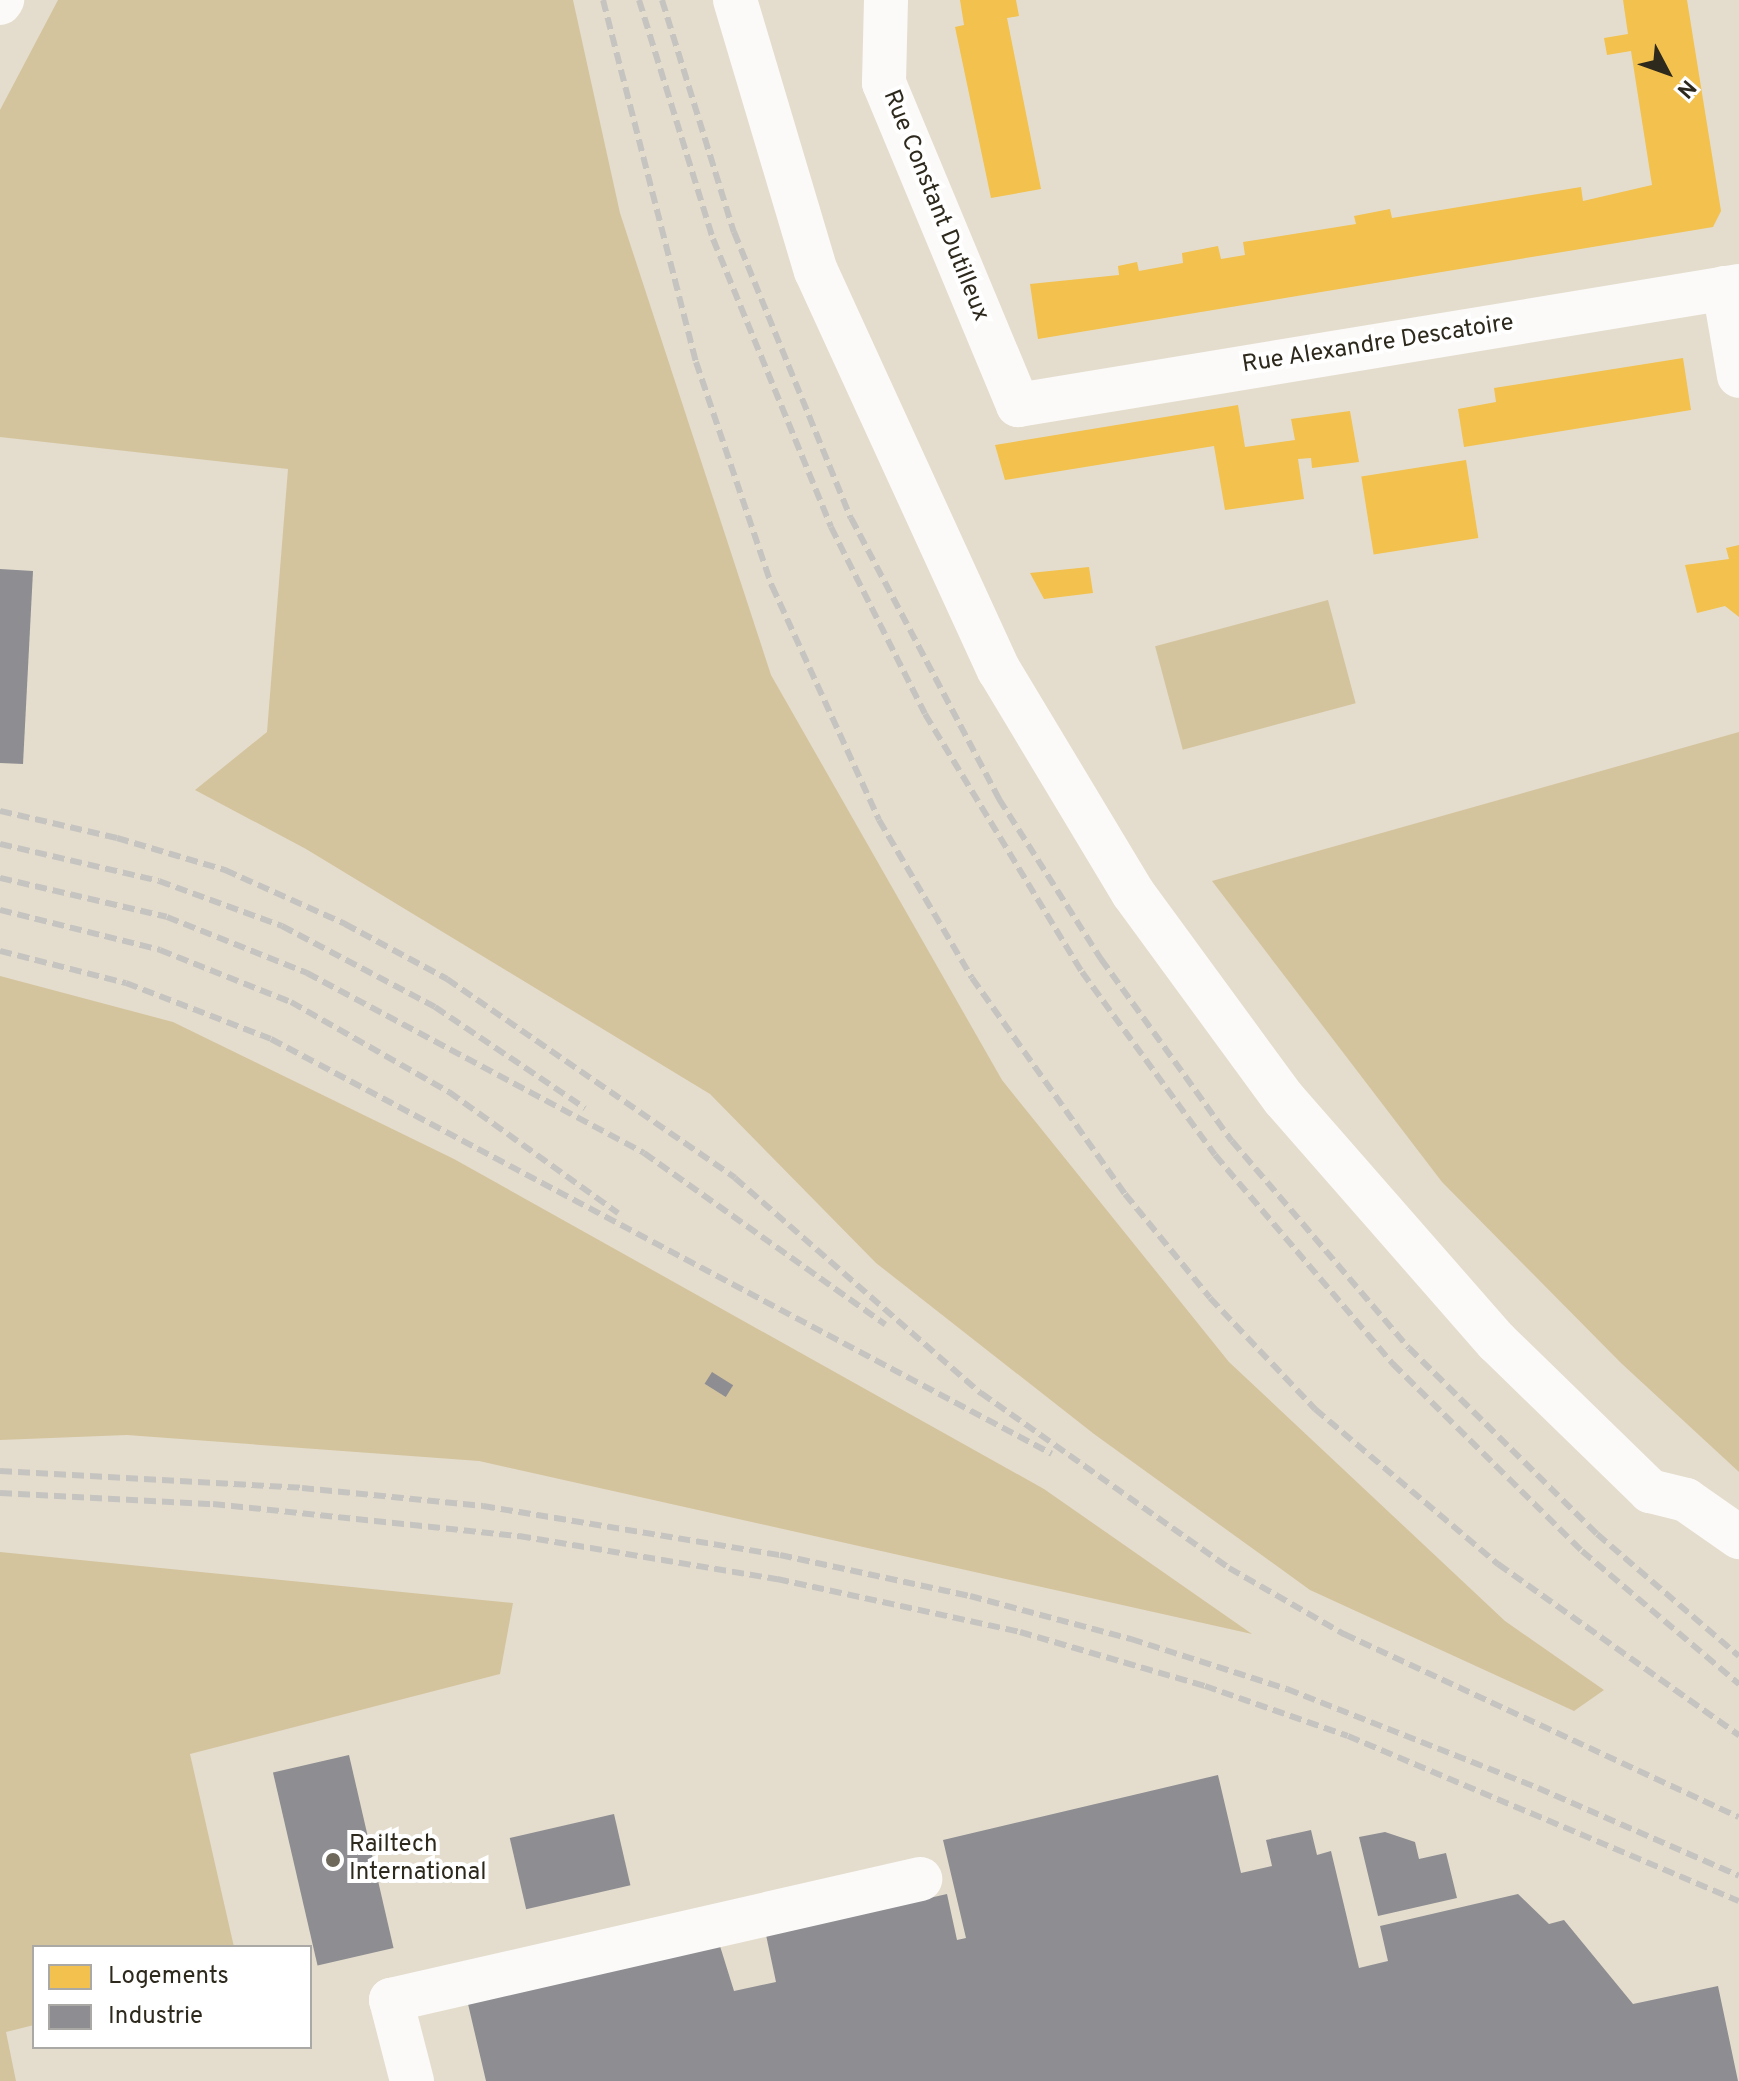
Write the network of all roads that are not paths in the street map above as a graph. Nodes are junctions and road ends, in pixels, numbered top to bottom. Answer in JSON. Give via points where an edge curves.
{"nodes":[{"id":1,"x":735,"y":0,"type":"edge"},
{"id":2,"x":886,"y":0,"type":"edge"},
{"id":3,"x":1732,"y":287,"type":"edge"},
{"id":4,"x":1739,"y":376,"type":"edge"},
{"id":5,"x":1018,"y":405,"type":"joint"},
{"id":6,"x":1739,"y":1537,"type":"edge"},
{"id":7,"x":920,"y":1879,"type":"dead end"},
{"id":8,"x":412,"y":2081,"type":"edge"}],
"edges":[{"from":1,"to":6,"type":"street","via":[[816,271],[999,670],[1133,893],[1284,1099],[1497,1342],[1650,1491],[1686,1500]]},
{"from":2,"to":5,"type":"street","name":"Rue Constant Dutilleux","via":[[884,83]]},
{"from":3,"to":4,"type":"street"},
{"from":3,"to":5,"type":"street","name":"Rue Alexandre Descatoire"},
{"from":7,"to":8,"type":"street","via":[[391,2000]]}]}
